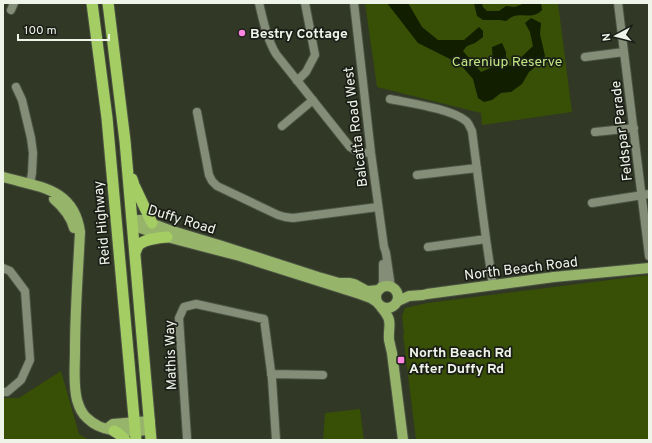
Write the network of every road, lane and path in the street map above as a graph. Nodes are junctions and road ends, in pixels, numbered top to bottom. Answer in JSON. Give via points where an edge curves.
{"nodes":[{"id":1,"x":92,"y":3,"type":"edge"},
{"id":2,"x":108,"y":3,"type":"edge"},
{"id":3,"x":258,"y":3,"type":"edge"},
{"id":4,"x":305,"y":3,"type":"edge"},
{"id":5,"x":354,"y":3,"type":"edge"},
{"id":6,"x":618,"y":3,"type":"edge"},
{"id":7,"x":624,"y":52,"type":"junction"},
{"id":8,"x":586,"y":57,"type":"dead end"},
{"id":9,"x":297,"y":81,"type":"junction"},
{"id":10,"x":16,"y":87,"type":"dead end"},
{"id":11,"x":390,"y":99,"type":"dead end"},
{"id":12,"x":313,"y":100,"type":"junction"},
{"id":13,"x":197,"y":112,"type":"dead end"},
{"id":14,"x":282,"y":126,"type":"dead end"},
{"id":15,"x":634,"y":128,"type":"junction"},
{"id":16,"x":595,"y":132,"type":"dead end"},
{"id":17,"x":125,"y":141,"type":"junction"},
{"id":18,"x":371,"y":153,"type":"junction"},
{"id":19,"x":477,"y":168,"type":"junction"},
{"id":20,"x":417,"y":175,"type":"dead end"},
{"id":21,"x":3,"y":177,"type":"edge"},
{"id":22,"x":30,"y":184,"type":"junction"},
{"id":23,"x":645,"y":195,"type":"edge"},
{"id":24,"x":115,"y":199,"type":"junction"},
{"id":25,"x":592,"y":203,"type":"dead end"},
{"id":26,"x":378,"y":207,"type":"junction"},
{"id":27,"x":132,"y":222,"type":"junction"},
{"id":28,"x":152,"y":223,"type":"junction"},
{"id":29,"x":167,"y":237,"type":"junction"},
{"id":30,"x":118,"y":239,"type":"junction"},
{"id":31,"x":486,"y":239,"type":"junction"},
{"id":32,"x":428,"y":247,"type":"dead end"},
{"id":33,"x":135,"y":252,"type":"junction"},
{"id":34,"x":649,"y":256,"type":"edge"},
{"id":35,"x":649,"y":261,"type":"edge"},
{"id":36,"x":649,"y":268,"type":"edge"},
{"id":37,"x":6,"y":269,"type":"edge"},
{"id":38,"x":492,"y":282,"type":"junction"},
{"id":39,"x":390,"y":294,"type":"junction"},
{"id":40,"x":379,"y":305,"type":"junction"},
{"id":41,"x":271,"y":374,"type":"junction"},
{"id":42,"x":323,"y":375,"type":"dead end"},
{"id":43,"x":3,"y":392,"type":"edge"},
{"id":44,"x":111,"y":430,"type":"junction"},
{"id":45,"x":150,"y":430,"type":"edge"},
{"id":46,"x":136,"y":431,"type":"edge"},
{"id":47,"x":187,"y":438,"type":"dead end"},
{"id":48,"x":125,"y":440,"type":"edge"},
{"id":49,"x":276,"y":440,"type":"edge"},
{"id":50,"x":403,"y":440,"type":"edge"},
{"id":51,"x":409,"y":440,"type":"edge"}],
"edges":[{"from":1,"to":24,"type":"highway","name":"Reid Highway"},
{"from":2,"to":17,"type":"highway"},
{"from":3,"to":9,"type":"street","via":[[272,46]]},
{"from":4,"to":9,"type":"street","via":[[315,55],[306,72]]},
{"from":5,"to":18,"type":"street","name":"Balcatta Road West"},
{"from":6,"to":7,"type":"street","name":"Feldspar Parade"},
{"from":7,"to":8,"type":"street"},
{"from":7,"to":15,"type":"street","name":"Feldspar Parade"},
{"from":9,"to":12,"type":"street"},
{"from":10,"to":22,"type":"street","via":[[22,100],[32,146]]},
{"from":11,"to":19,"type":"street","via":[[458,115],[467,122],[472,131]]},
{"from":12,"to":14,"type":"street"},
{"from":12,"to":18,"type":"street","via":[[350,148],[357,152]]},
{"from":13,"to":26,"type":"street","via":[[209,175],[217,186],[285,217]]},
{"from":15,"to":16,"type":"street"},
{"from":15,"to":23,"type":"street","name":"Feldspar Parade"},
{"from":17,"to":27,"type":"highway"},
{"from":17,"to":28,"type":"highway","via":[[134,185]]},
{"from":18,"to":26,"type":"street","name":"Balcatta Road West"},
{"from":19,"to":20,"type":"street"},
{"from":19,"to":31,"type":"street"},
{"from":21,"to":22,"type":"main road"},
{"from":22,"to":44,"type":"main road","via":[[46,188],[61,196],[75,212],[80,232],[75,302],[76,392],[79,406],[87,418],[98,426]]},
{"from":23,"to":25,"type":"street"},
{"from":23,"to":34,"type":"street","name":"Feldspar Parade"},
{"from":24,"to":27,"type":"highway","via":[[121,213]]},
{"from":24,"to":30,"type":"highway","name":"Reid Highway"},
{"from":26,"to":39,"type":"street","name":"Balcatta Road West","via":[[384,247],[383,282]]},
{"from":27,"to":28,"type":"main road","name":"Duffy Road","via":[[142,220]]},
{"from":27,"to":29,"type":"main road","name":"Duffy Road","via":[[140,228]]},
{"from":27,"to":30,"type":"highway","via":[[124,225]]},
{"from":27,"to":33,"type":"highway"},
{"from":28,"to":39,"type":"main road","name":"Duffy Road","via":[[318,277]]},
{"from":29,"to":33,"type":"highway","via":[[141,243]]},
{"from":29,"to":40,"type":"main road","name":"Duffy Road","via":[[360,294],[371,298]]},
{"from":30,"to":46,"type":"highway","name":"Reid Highway"},
{"from":31,"to":32,"type":"street"},
{"from":31,"to":38,"type":"street"},
{"from":33,"to":45,"type":"highway"},
{"from":35,"to":38,"type":"main road","name":"North Beach Road"},
{"from":36,"to":38,"type":"main road","name":"North Beach Road"},
{"from":37,"to":43,"type":"street","via":[[25,291],[30,360],[21,380],[8,392]]},
{"from":38,"to":39,"type":"main road","name":"North Beach Road","via":[[423,296]]},
{"from":39,"to":40,"type":"main road","via":[[387,308]]},
{"from":39,"to":40,"type":"main road","via":[[376,296]]},
{"from":39,"to":51,"type":"main road"},
{"from":40,"to":50,"type":"main road","via":[[390,320],[390,340]]},
{"from":41,"to":42,"type":"street"},
{"from":41,"to":47,"type":"street","name":"Mathis Way","via":[[264,319],[196,304],[184,308],[179,318]]},
{"from":41,"to":49,"type":"street","name":"Mathis Way"},
{"from":44,"to":46,"type":"main road"},
{"from":44,"to":48,"type":"highway"},
{"from":45,"to":46,"type":"main road"}]}
